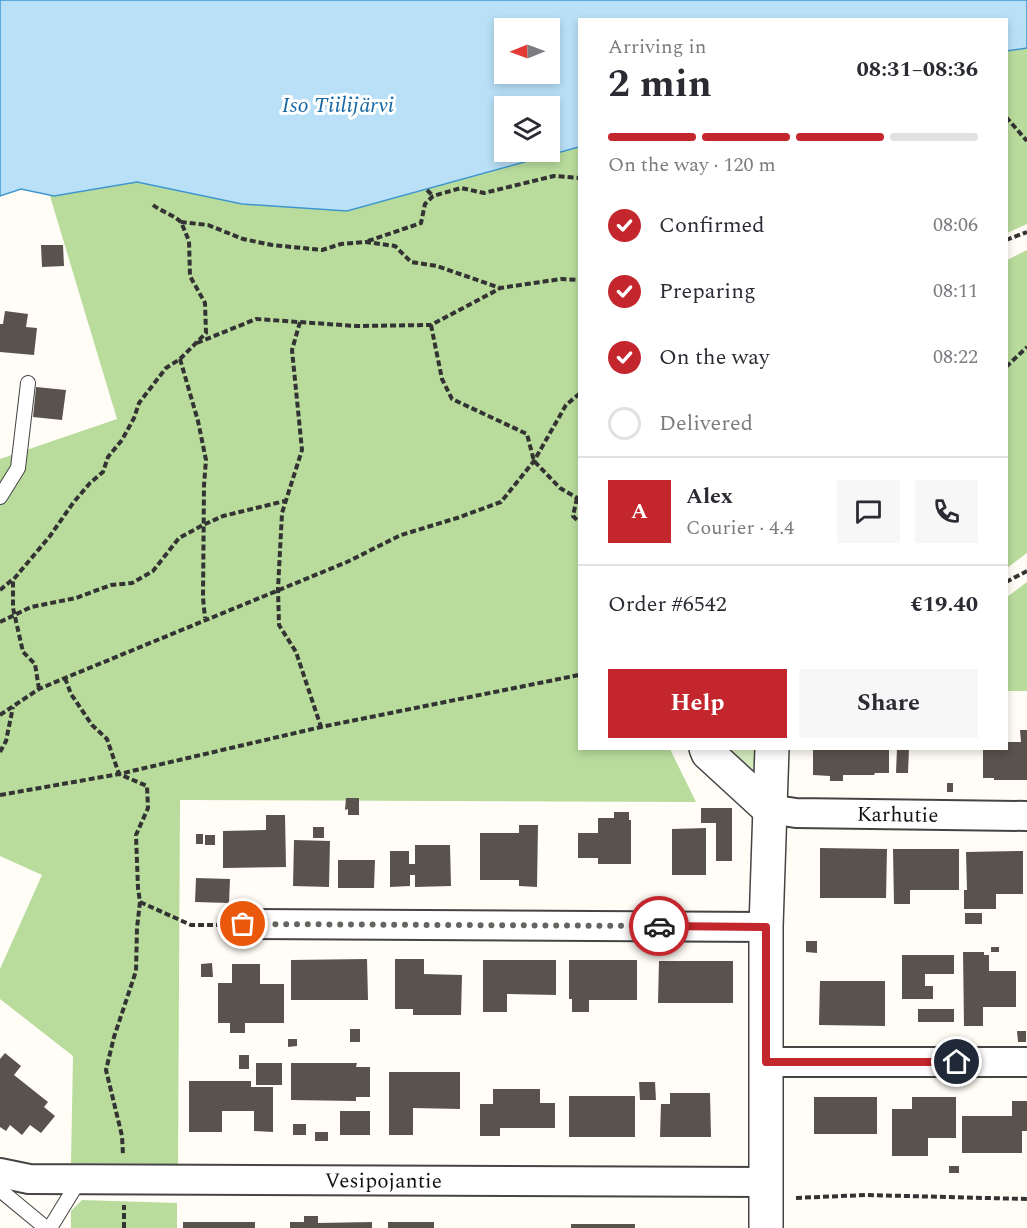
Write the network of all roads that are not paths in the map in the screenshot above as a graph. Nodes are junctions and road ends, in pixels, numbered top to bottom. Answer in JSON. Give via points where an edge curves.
{"nodes":[{"id":1,"x":28,"y":383,"type":"dead end"},
{"id":2,"x":0,"y":497,"type":"edge"},
{"id":3,"x":707,"y":750,"type":"edge"},
{"id":4,"x":772,"y":750,"type":"edge"},
{"id":5,"x":769,"y":809,"type":"junction"},
{"id":6,"x":1027,"y":816,"type":"edge"},
{"id":7,"x":243,"y":924,"type":"road end"},
{"id":8,"x":766,"y":927,"type":"junction"},
{"id":9,"x":766,"y":1062,"type":"junction"},
{"id":10,"x":1027,"y":1062,"type":"edge"},
{"id":11,"x":0,"y":1173,"type":"edge"},
{"id":12,"x":80,"y":1179,"type":"junction"},
{"id":13,"x":766,"y":1182,"type":"junction"},
{"id":14,"x":0,"y":1190,"type":"edge"},
{"id":15,"x":48,"y":1228,"type":"edge"},
{"id":16,"x":766,"y":1228,"type":"edge"}],
"edges":[{"from":1,"to":2,"type":"lane","via":[[18,468]]},
{"from":3,"to":5,"type":"street"},
{"from":4,"to":5,"type":"street"},
{"from":5,"to":6,"type":"street","name":"Karhutie","via":[[796,813]]},
{"from":5,"to":8,"type":"street"},
{"from":7,"to":8,"type":"street"},
{"from":8,"to":9,"type":"street"},
{"from":9,"to":10,"type":"street"},
{"from":9,"to":13,"type":"street"},
{"from":11,"to":12,"type":"street","name":"Vesipojantie","via":[[29,1179]]},
{"from":12,"to":13,"type":"street","name":"Vesipojantie"},
{"from":12,"to":15,"type":"lane"},
{"from":13,"to":16,"type":"street"},
{"from":14,"to":15,"type":"lane"}]}
